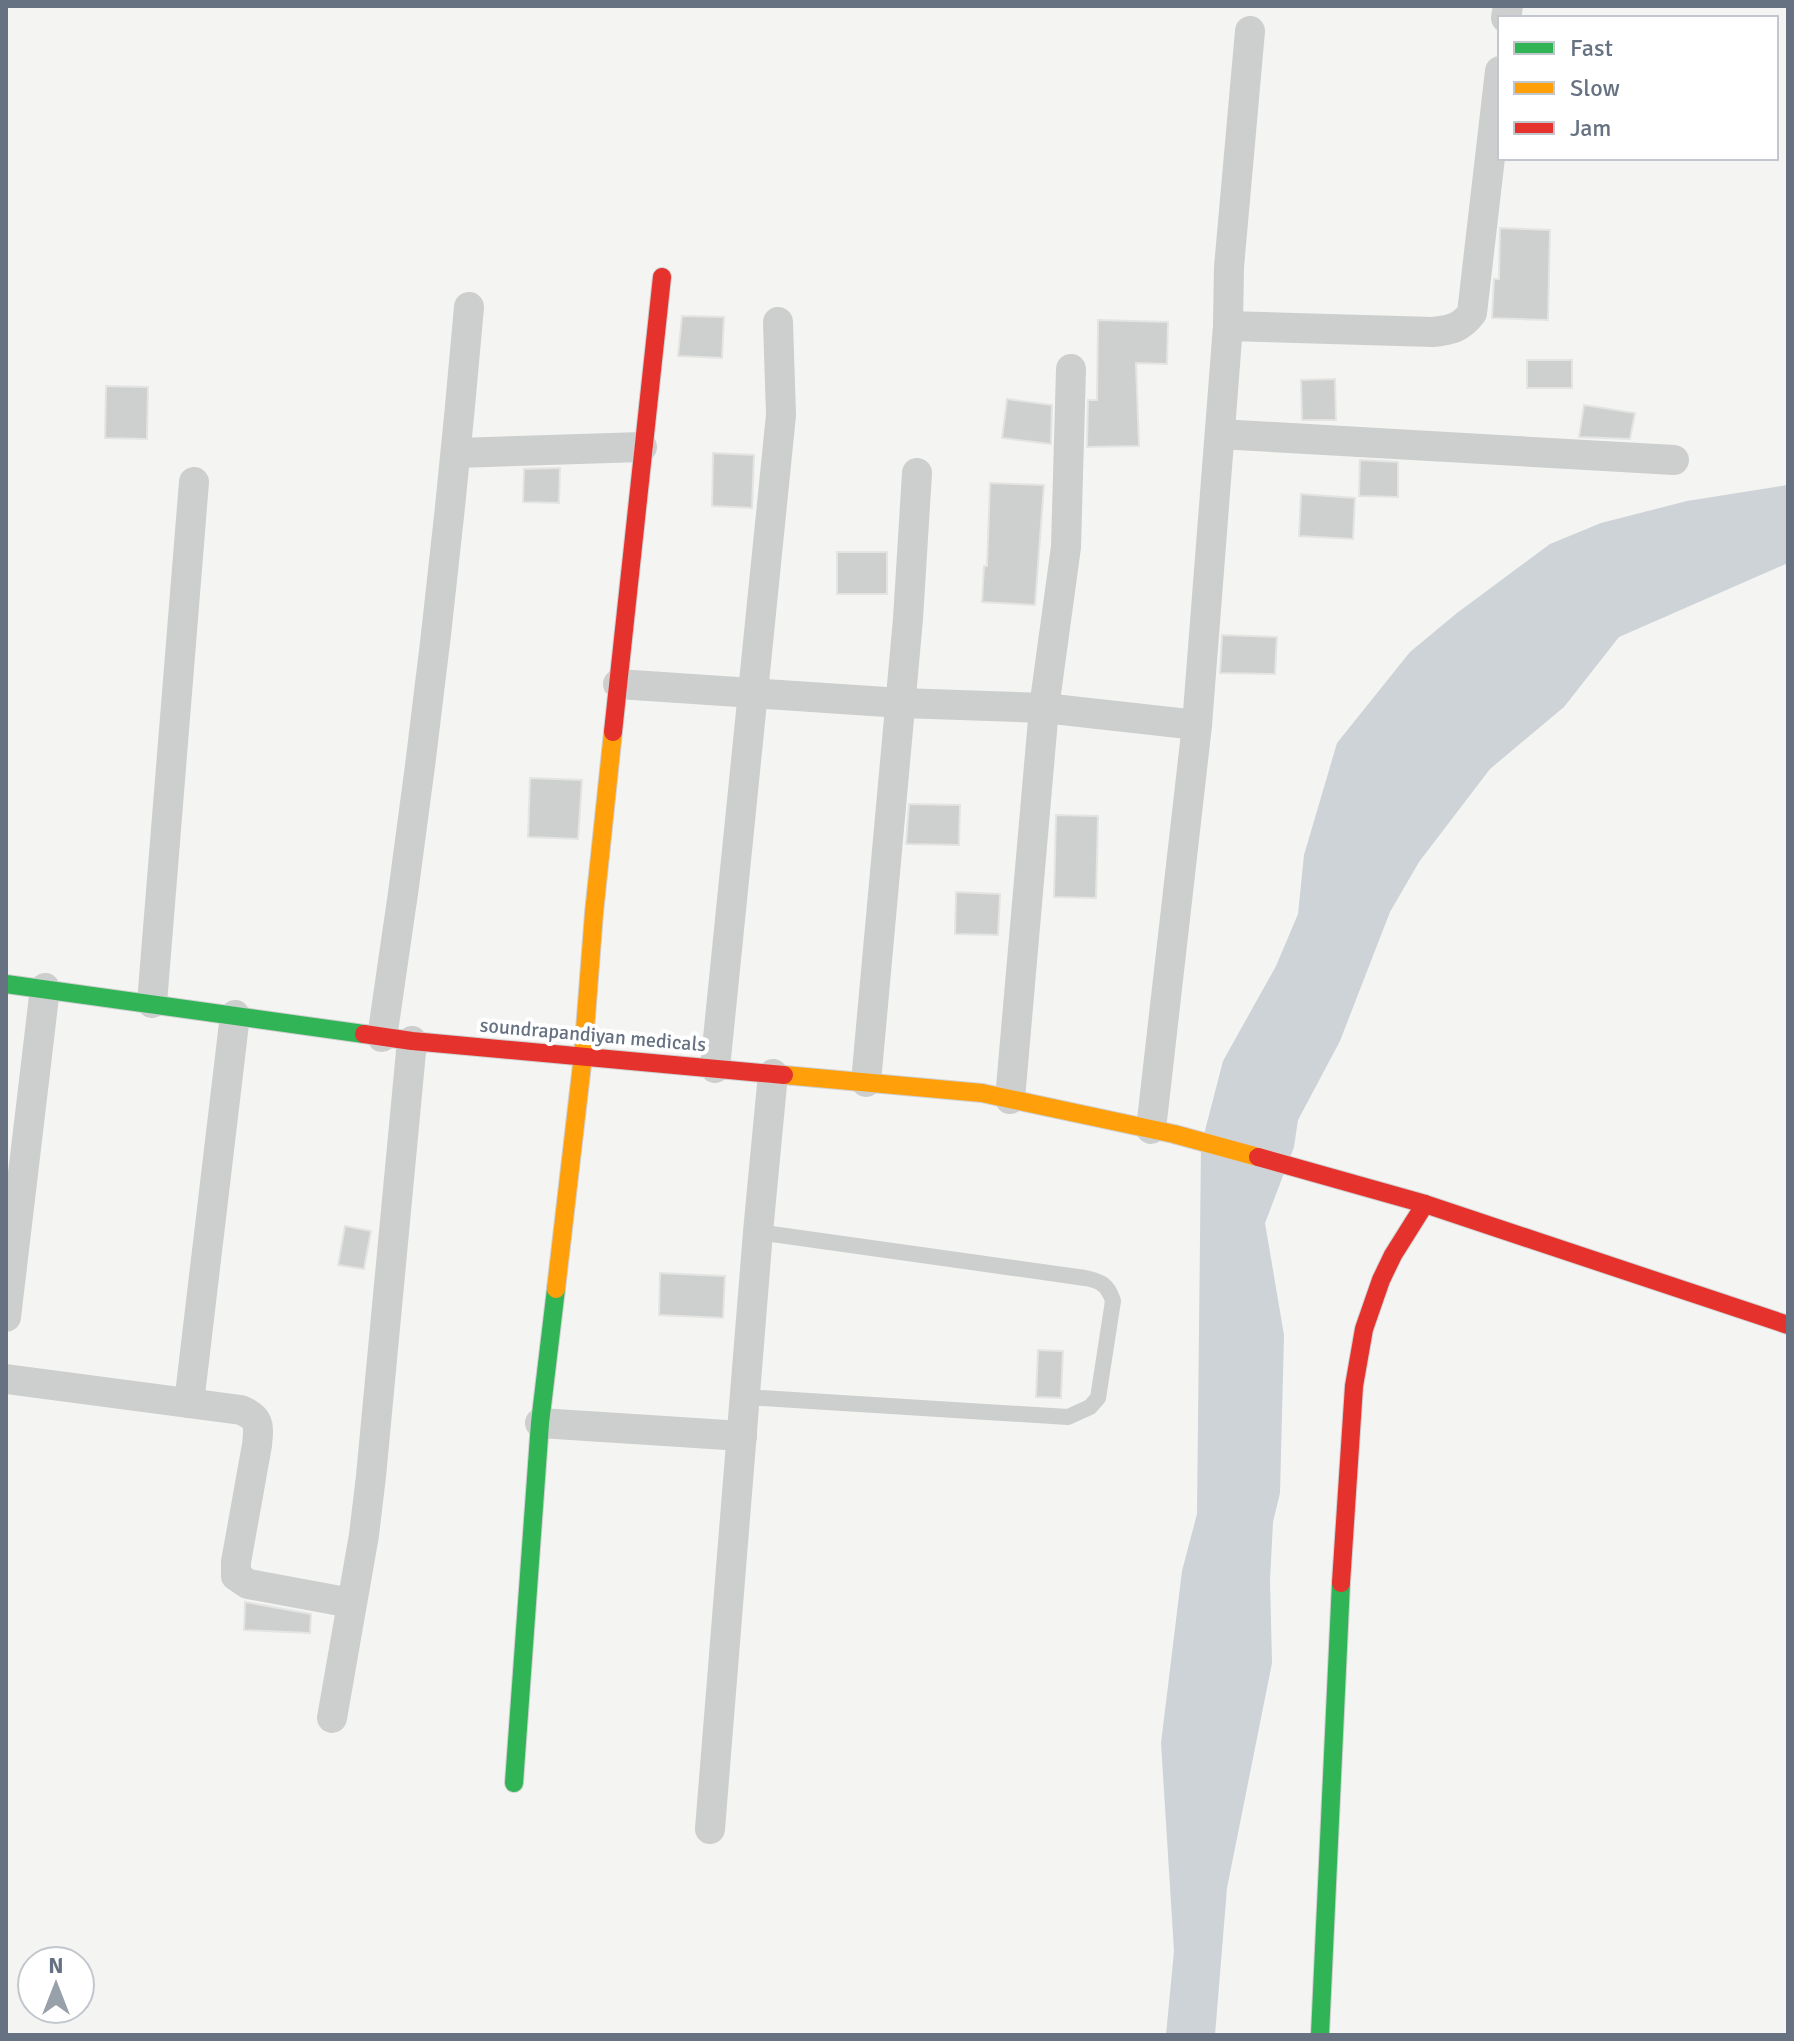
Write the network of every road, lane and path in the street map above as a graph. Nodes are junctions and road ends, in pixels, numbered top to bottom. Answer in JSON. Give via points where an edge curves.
{"nodes":[{"id":1,"x":1250,"y":31,"type":"dead end"},
{"id":2,"x":1498,"y":88,"type":"edge"},
{"id":3,"x":662,"y":277,"type":"dead end"},
{"id":4,"x":469,"y":307,"type":"dead end"},
{"id":5,"x":778,"y":322,"type":"dead end"},
{"id":6,"x":1228,"y":326,"type":"junction"},
{"id":7,"x":1071,"y":369,"type":"dead end"},
{"id":8,"x":1220,"y":434,"type":"junction"},
{"id":9,"x":642,"y":447,"type":"junction"},
{"id":10,"x":457,"y":453,"type":"junction"},
{"id":11,"x":1674,"y":460,"type":"dead end"},
{"id":12,"x":917,"y":473,"type":"dead end"},
{"id":13,"x":194,"y":482,"type":"dead end"},
{"id":14,"x":618,"y":684,"type":"junction"},
{"id":15,"x":753,"y":693,"type":"junction"},
{"id":16,"x":901,"y":703,"type":"junction"},
{"id":17,"x":1044,"y":708,"type":"junction"},
{"id":18,"x":1197,"y":725,"type":"junction"},
{"id":19,"x":6,"y":984,"type":"edge"},
{"id":20,"x":45,"y":988,"type":"junction"},
{"id":21,"x":152,"y":1003,"type":"junction"},
{"id":22,"x":235,"y":1015,"type":"junction"},
{"id":23,"x":382,"y":1037,"type":"junction"},
{"id":24,"x":412,"y":1041,"type":"junction"},
{"id":25,"x":583,"y":1056,"type":"junction"},
{"id":26,"x":715,"y":1068,"type":"junction"},
{"id":27,"x":773,"y":1074,"type":"junction"},
{"id":28,"x":866,"y":1082,"type":"junction"},
{"id":29,"x":1010,"y":1099,"type":"junction"},
{"id":30,"x":1162,"y":1131,"type":"junction"},
{"id":31,"x":1425,"y":1204,"type":"junction"},
{"id":32,"x":758,"y":1232,"type":"junction"},
{"id":33,"x":6,"y":1317,"type":"edge"},
{"id":34,"x":1788,"y":1325,"type":"edge"},
{"id":35,"x":6,"y":1379,"type":"edge"},
{"id":36,"x":745,"y":1397,"type":"junction"},
{"id":37,"x":189,"y":1403,"type":"junction"},
{"id":38,"x":540,"y":1423,"type":"junction"},
{"id":39,"x":742,"y":1436,"type":"junction"},
{"id":40,"x":351,"y":1603,"type":"junction"},
{"id":41,"x":332,"y":1718,"type":"dead end"},
{"id":42,"x":514,"y":1783,"type":"dead end"},
{"id":43,"x":710,"y":1829,"type":"dead end"},
{"id":44,"x":1320,"y":2035,"type":"edge"}],
"edges":[{"from":1,"to":6,"type":"street"},
{"from":2,"to":6,"type":"street","via":[[1472,313],[1463,324],[1433,332]]},
{"from":3,"to":9,"type":"street"},
{"from":4,"to":10,"type":"street"},
{"from":5,"to":15,"type":"street","via":[[781,415]]},
{"from":6,"to":8,"type":"street"},
{"from":7,"to":17,"type":"street","via":[[1066,547]]},
{"from":8,"to":11,"type":"street"},
{"from":8,"to":18,"type":"street"},
{"from":9,"to":10,"type":"street"},
{"from":9,"to":14,"type":"street"},
{"from":10,"to":23,"type":"street","via":[[411,846]]},
{"from":12,"to":16,"type":"street"},
{"from":13,"to":21,"type":"street"},
{"from":14,"to":15,"type":"street"},
{"from":14,"to":25,"type":"street"},
{"from":15,"to":16,"type":"street"},
{"from":15,"to":26,"type":"street"},
{"from":16,"to":17,"type":"street"},
{"from":16,"to":28,"type":"street"},
{"from":17,"to":18,"type":"street"},
{"from":17,"to":29,"type":"street"},
{"from":18,"to":30,"type":"street"},
{"from":19,"to":20,"type":"street","name":"soundrapandiyan medicals"},
{"from":20,"to":21,"type":"street","name":"soundrapandiyan medicals"},
{"from":20,"to":33,"type":"street"},
{"from":21,"to":22,"type":"street","name":"soundrapandiyan medicals"},
{"from":22,"to":23,"type":"street","name":"soundrapandiyan medicals"},
{"from":22,"to":37,"type":"street"},
{"from":23,"to":24,"type":"street","name":"soundrapandiyan medicals"},
{"from":24,"to":25,"type":"street","name":"soundrapandiyan medicals"},
{"from":24,"to":40,"type":"street","via":[[371,1476]]},
{"from":25,"to":26,"type":"street","name":"soundrapandiyan medicals"},
{"from":25,"to":38,"type":"street"},
{"from":26,"to":27,"type":"street","name":"soundrapandiyan medicals"},
{"from":27,"to":28,"type":"street","name":"soundrapandiyan medicals"},
{"from":27,"to":32,"type":"street"},
{"from":28,"to":29,"type":"street","name":"soundrapandiyan medicals"},
{"from":29,"to":30,"type":"street","name":"soundrapandiyan medicals"},
{"from":30,"to":31,"type":"street","name":"soundrapandiyan medicals"},
{"from":31,"to":34,"type":"street","name":"soundrapandiyan medicals"},
{"from":31,"to":44,"type":"street","via":[[1381,1280],[1364,1329],[1354,1386]]},
{"from":32,"to":36,"type":"street"},
{"from":32,"to":36,"type":"lane","via":[[1085,1278],[1109,1288],[1113,1301],[1098,1398],[1068,1417]]},
{"from":35,"to":37,"type":"street"},
{"from":36,"to":39,"type":"street"},
{"from":37,"to":40,"type":"street","via":[[241,1410],[258,1426],[236,1576],[248,1584]]},
{"from":38,"to":39,"type":"street"},
{"from":38,"to":42,"type":"street"},
{"from":39,"to":43,"type":"street"},
{"from":40,"to":41,"type":"street"}]}
